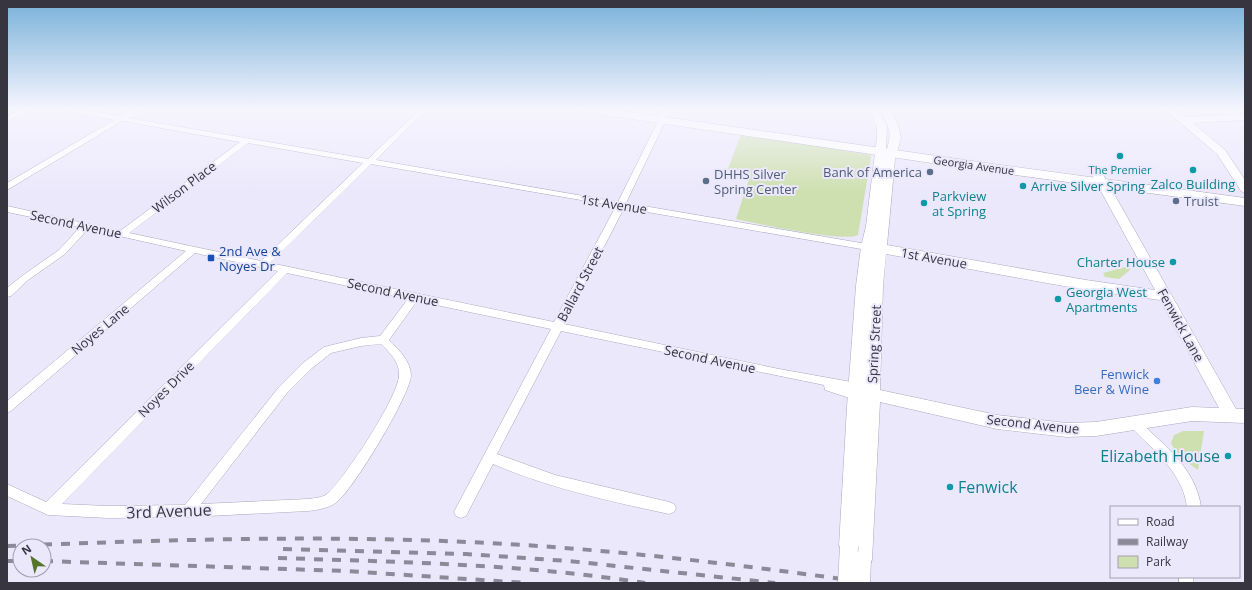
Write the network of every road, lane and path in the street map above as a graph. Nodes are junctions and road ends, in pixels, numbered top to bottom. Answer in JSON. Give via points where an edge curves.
{"nodes":[{"id":1,"x":92,"y":137,"type":"edge"},
{"id":2,"x":221,"y":137,"type":"edge"},
{"id":3,"x":396,"y":137,"type":"edge"},
{"id":4,"x":655,"y":137,"type":"edge"},
{"id":5,"x":812,"y":137,"type":"edge"},
{"id":6,"x":884,"y":137,"type":"edge"},
{"id":7,"x":896,"y":137,"type":"edge"},
{"id":8,"x":1203,"y":137,"type":"edge"},
{"id":9,"x":246,"y":141,"type":"junction"},
{"id":10,"x":886,"y":148,"type":"junction"},
{"id":11,"x":370,"y":162,"type":"junction"},
{"id":12,"x":1099,"y":178,"type":"junction"},
{"id":13,"x":7,"y":187,"type":"edge"},
{"id":14,"x":1245,"y":189,"type":"edge"},
{"id":15,"x":1245,"y":193,"type":"edge"},
{"id":16,"x":1245,"y":202,"type":"edge"},
{"id":17,"x":621,"y":205,"type":"junction"},
{"id":18,"x":7,"y":209,"type":"edge"},
{"id":19,"x":86,"y":226,"type":"junction"},
{"id":20,"x":123,"y":233,"type":"junction"},
{"id":21,"x":874,"y":248,"type":"junction"},
{"id":22,"x":194,"y":249,"type":"junction"},
{"id":23,"x":263,"y":264,"type":"junction"},
{"id":24,"x":284,"y":269,"type":"junction"},
{"id":25,"x":7,"y":294,"type":"edge"},
{"id":26,"x":1164,"y":296,"type":"junction"},
{"id":27,"x":415,"y":297,"type":"junction"},
{"id":28,"x":558,"y":327,"type":"junction"},
{"id":29,"x":383,"y":340,"type":"junction"},
{"id":30,"x":861,"y":392,"type":"junction"},
{"id":31,"x":7,"y":408,"type":"edge"},
{"id":32,"x":1238,"y":415,"type":"edge"},
{"id":33,"x":1135,"y":424,"type":"junction"},
{"id":34,"x":490,"y":457,"type":"junction"},
{"id":35,"x":7,"y":490,"type":"edge"},
{"id":36,"x":1194,"y":506,"type":"edge"},
{"id":37,"x":669,"y":508,"type":"dead end"},
{"id":38,"x":48,"y":509,"type":"junction"},
{"id":39,"x":188,"y":511,"type":"junction"},
{"id":40,"x":461,"y":512,"type":"dead end"},
{"id":41,"x":856,"y":537,"type":"junction"},
{"id":42,"x":847,"y":583,"type":"edge"},
{"id":43,"x":861,"y":583,"type":"edge"}],
"edges":[{"from":1,"to":13,"type":"street"},
{"from":2,"to":9,"type":"street","name":"1st Avenue"},
{"from":3,"to":11,"type":"street"},
{"from":4,"to":17,"type":"street","name":"Ballard Street"},
{"from":5,"to":10,"type":"main road","name":"Georgia Avenue"},
{"from":6,"to":10,"type":"street","name":"Spring Street"},
{"from":7,"to":10,"type":"street","name":"Spring Street"},
{"from":8,"to":14,"type":"street","via":[[1216,147]]},
{"from":9,"to":11,"type":"street","name":"1st Avenue"},
{"from":9,"to":20,"type":"street","name":"Wilson Place"},
{"from":10,"to":12,"type":"main road","name":"Georgia Avenue"},
{"from":10,"to":21,"type":"street","name":"Spring Street","via":[[872,226]]},
{"from":11,"to":17,"type":"street","name":"1st Avenue"},
{"from":11,"to":23,"type":"street"},
{"from":12,"to":15,"type":"main road","name":"Georgia Avenue"},
{"from":12,"to":16,"type":"main road","name":"Georgia Avenue"},
{"from":12,"to":26,"type":"street","name":"Fenwick Lane"},
{"from":17,"to":21,"type":"street","name":"1st Avenue"},
{"from":17,"to":28,"type":"street","name":"Ballard Street"},
{"from":18,"to":19,"type":"street","name":"Second Avenue"},
{"from":19,"to":20,"type":"street","name":"Second Avenue"},
{"from":19,"to":25,"type":"street","via":[[62,252]]},
{"from":20,"to":22,"type":"street","name":"Second Avenue"},
{"from":21,"to":26,"type":"street","name":"1st Avenue"},
{"from":21,"to":30,"type":"street","name":"Spring Street","via":[[876,286]]},
{"from":22,"to":23,"type":"street","name":"Second Avenue"},
{"from":22,"to":31,"type":"street","name":"Noyes Lane"},
{"from":23,"to":24,"type":"street","name":"Second Avenue"},
{"from":24,"to":27,"type":"street","name":"Second Avenue"},
{"from":24,"to":38,"type":"street","name":"Noyes Drive"},
{"from":26,"to":32,"type":"street","name":"Fenwick Lane"},
{"from":27,"to":28,"type":"street","name":"Second Avenue"},
{"from":27,"to":29,"type":"street"},
{"from":28,"to":30,"type":"street","name":"Second Avenue"},
{"from":28,"to":34,"type":"street","name":"Ballard Street"},
{"from":29,"to":39,"type":"street","via":[[328,350],[307,366],[282,390]]},
{"from":29,"to":39,"type":"street","name":"3rd Avenue","via":[[403,363],[404,386],[359,461],[333,497],[321,503],[308,505]]},
{"from":30,"to":33,"type":"street","name":"Second Avenue","via":[[997,422],[1031,426],[1067,430]]},
{"from":30,"to":41,"type":"street","name":"Spring Street"},
{"from":32,"to":33,"type":"street","name":"Second Avenue","via":[[1192,414]]},
{"from":33,"to":36,"type":"street","via":[[1184,477],[1192,490]]},
{"from":34,"to":37,"type":"street","via":[[522,471],[609,495]]},
{"from":34,"to":40,"type":"street","name":"Ballard Street"},
{"from":35,"to":38,"type":"street","name":"3rd Avenue"},
{"from":38,"to":39,"type":"street","name":"3rd Avenue","via":[[108,512]]},
{"from":41,"to":42,"type":"street","name":"Spring Street","bridge":true},
{"from":41,"to":43,"type":"street","name":"Spring Street","bridge":true}]}
